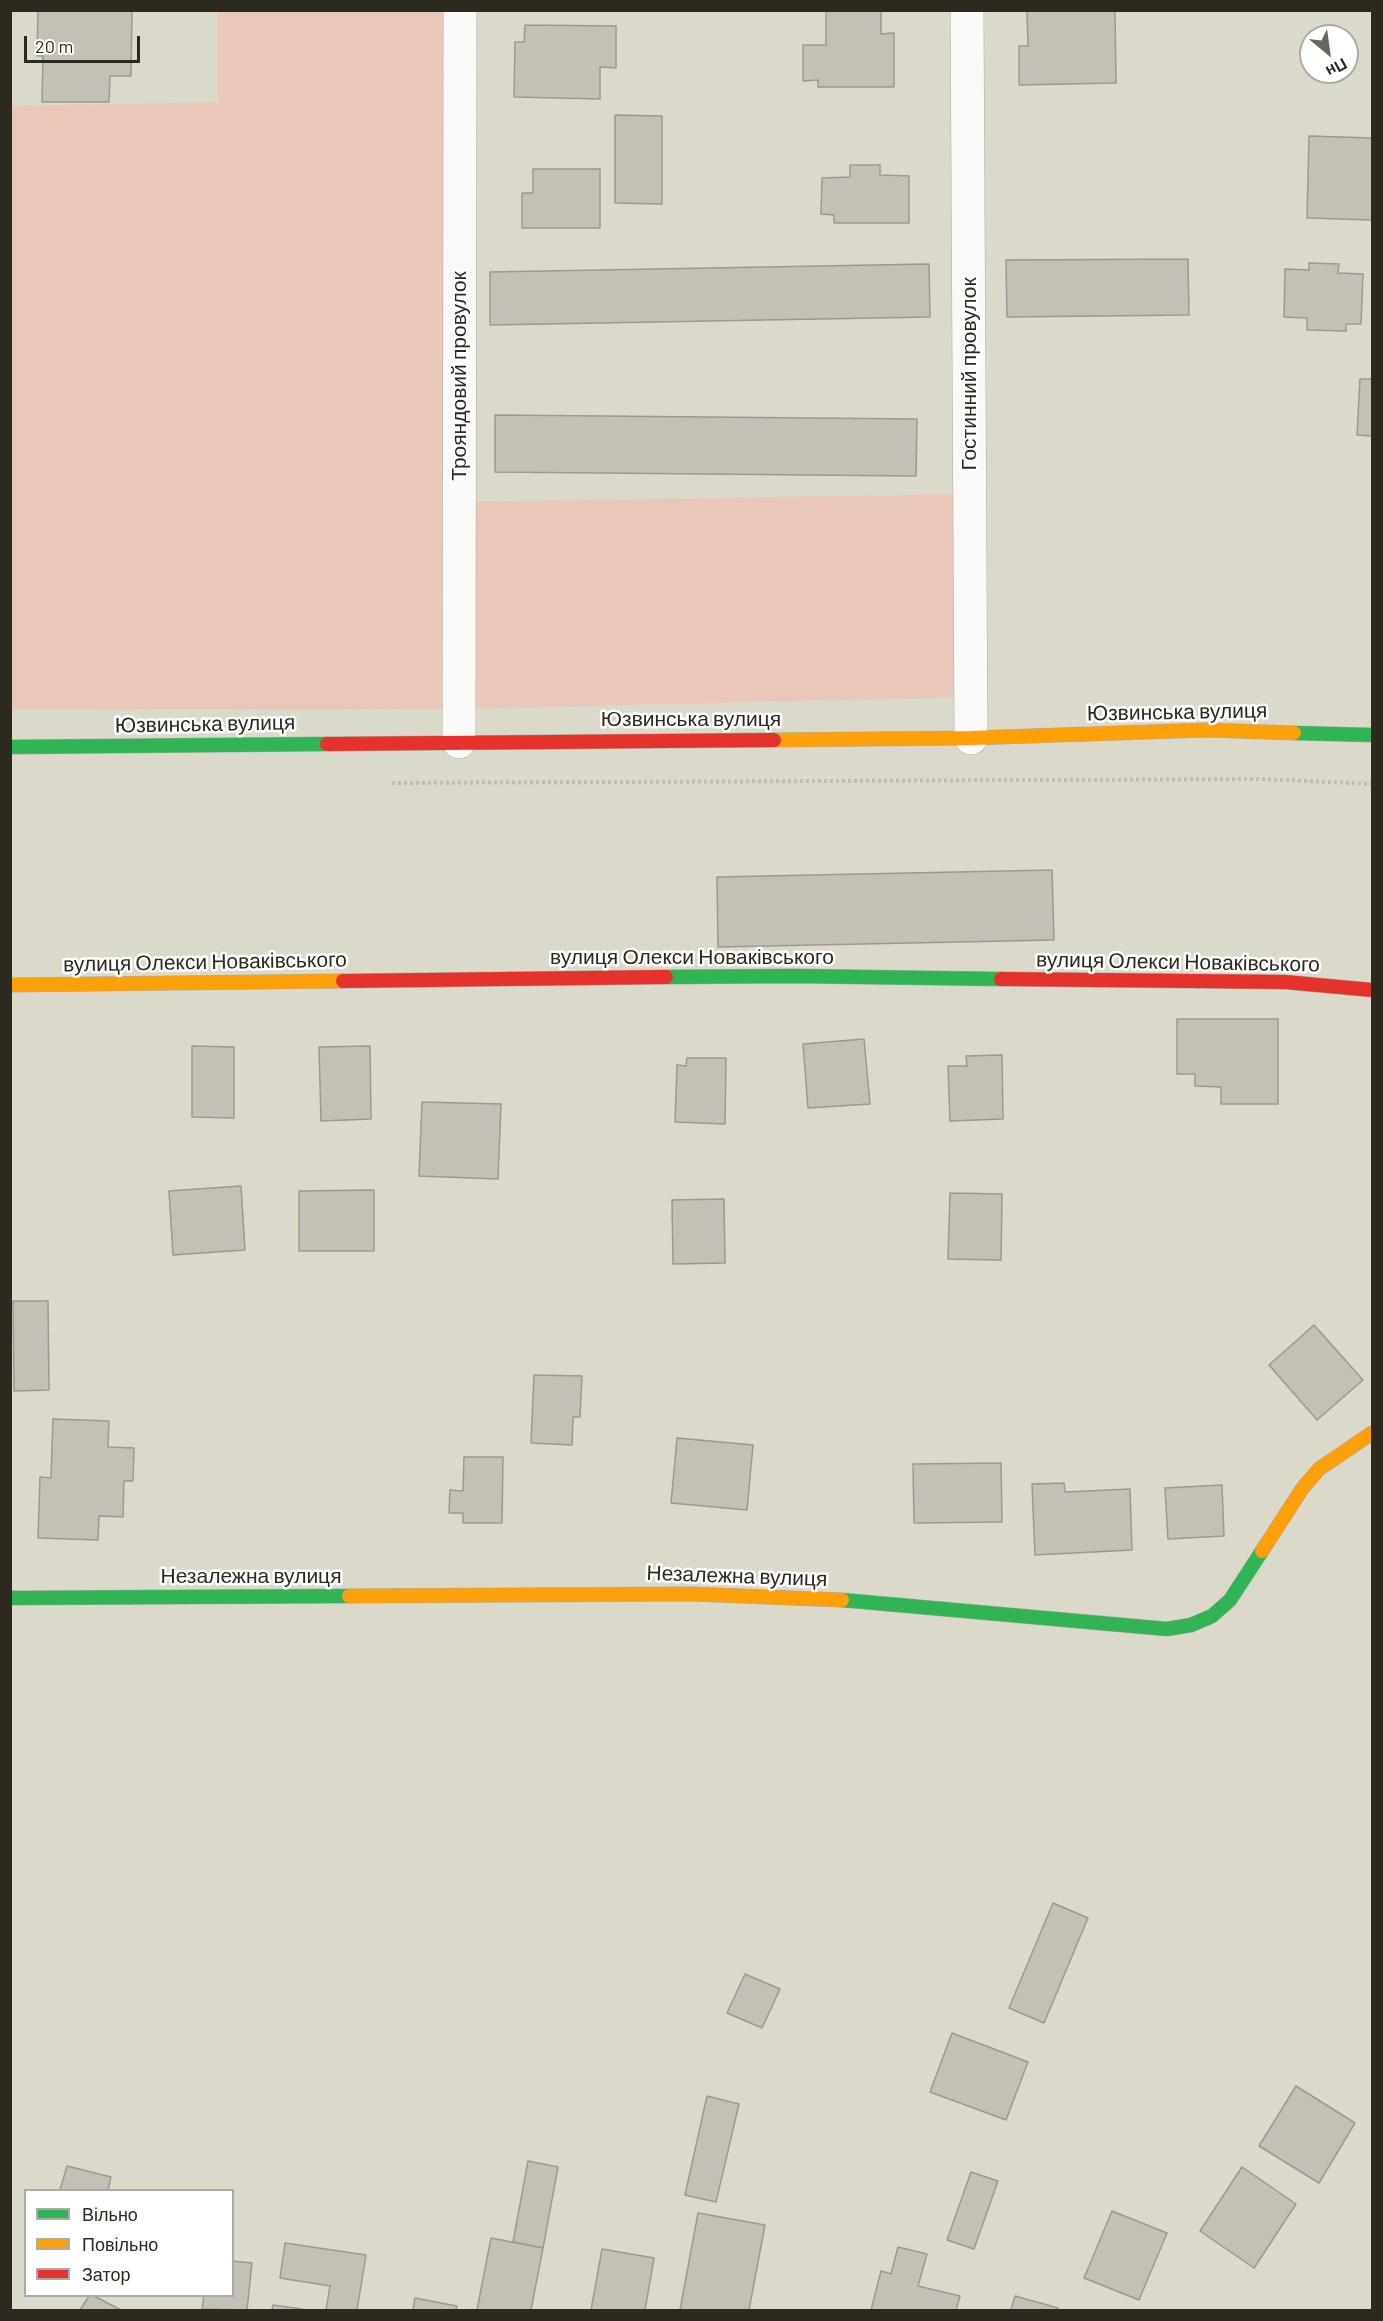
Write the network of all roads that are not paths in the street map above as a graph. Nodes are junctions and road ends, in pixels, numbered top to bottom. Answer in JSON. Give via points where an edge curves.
{"nodes":[{"id":1,"x":460,"y":10,"type":"edge"},
{"id":2,"x":967,"y":10,"type":"edge"},
{"id":3,"x":1372,"y":735,"type":"edge"},
{"id":4,"x":971,"y":738,"type":"junction"},
{"id":5,"x":459,"y":742,"type":"junction"},
{"id":6,"x":10,"y":747,"type":"edge"},
{"id":7,"x":10,"y":985,"type":"edge"},
{"id":8,"x":1372,"y":990,"type":"edge"},
{"id":9,"x":1372,"y":1433,"type":"edge"},
{"id":10,"x":10,"y":1598,"type":"edge"}],
"edges":[{"from":1,"to":5,"type":"street","name":"Трояндовий провулок"},
{"from":2,"to":4,"type":"street","name":"Гостинний провулок"},
{"from":3,"to":4,"type":"street","name":"Юзвинська вулиця","via":[[1207,730]]},
{"from":4,"to":5,"type":"street","name":"Юзвинська вулиця"},
{"from":5,"to":6,"type":"street","name":"Юзвинська вулиця"},
{"from":7,"to":8,"type":"street","name":"вулиця Олекси Новаківського","via":[[794,976],[1285,982]]},
{"from":9,"to":10,"type":"street","name":"Незалежна вулиця","via":[[1319,1469],[1230,1600],[1212,1616],[1167,1629],[801,1597],[692,1594]]}]}
